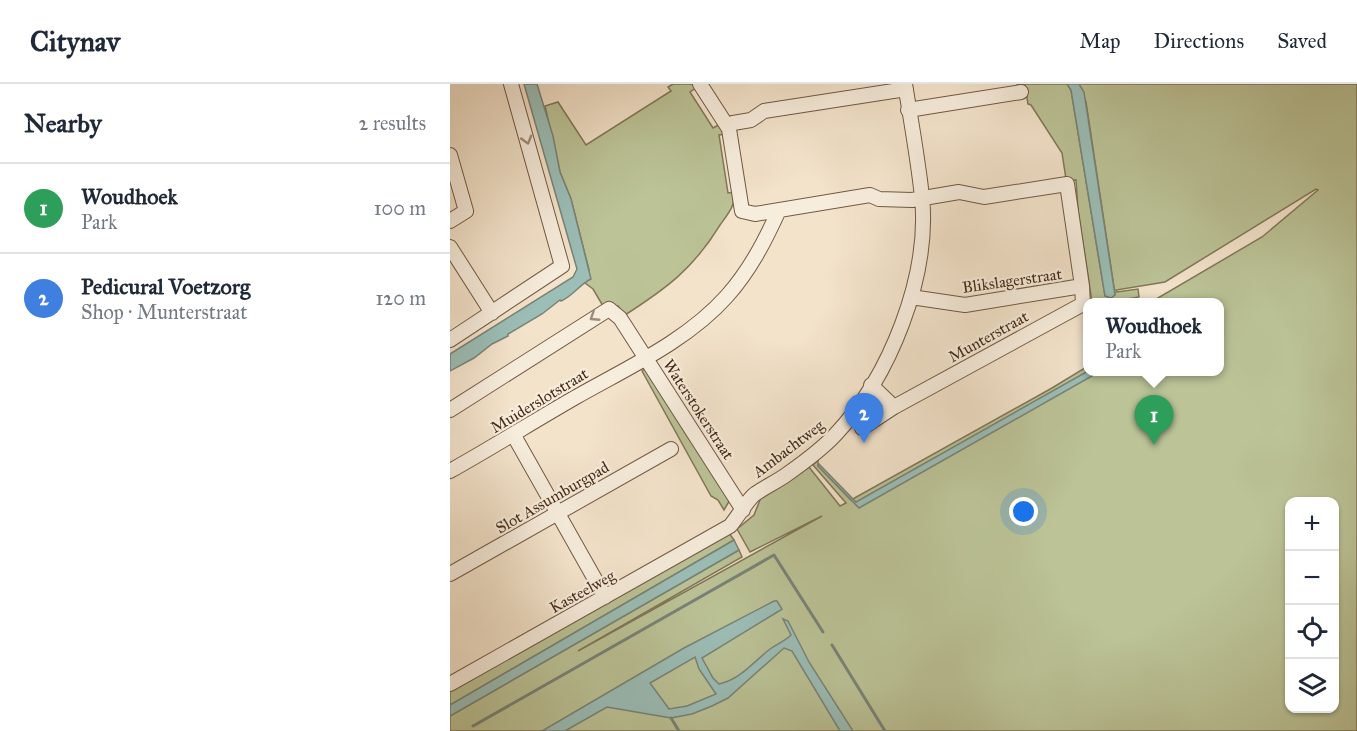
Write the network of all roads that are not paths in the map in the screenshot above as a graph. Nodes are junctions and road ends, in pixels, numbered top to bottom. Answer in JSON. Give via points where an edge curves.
{"nodes":[{"id":1,"x":511,"y":84,"type":"edge"},
{"id":2,"x":700,"y":84,"type":"edge"},
{"id":3,"x":906,"y":87,"type":"edge"},
{"id":4,"x":1021,"y":92,"type":"dead end"},
{"id":5,"x":908,"y":110,"type":"junction"},
{"id":6,"x":727,"y":126,"type":"junction"},
{"id":7,"x":450,"y":155,"type":"edge"},
{"id":8,"x":922,"y":198,"type":"junction"},
{"id":9,"x":779,"y":210,"type":"junction"},
{"id":10,"x":450,"y":221,"type":"edge"},
{"id":11,"x":450,"y":247,"type":"edge"},
{"id":12,"x":1082,"y":286,"type":"junction"},
{"id":13,"x":911,"y":297,"type":"junction"},
{"id":14,"x":1083,"y":298,"type":"edge"},
{"id":15,"x":1083,"y":309,"type":"edge"},
{"id":16,"x":492,"y":313,"type":"junction"},
{"id":17,"x":450,"y":340,"type":"edge"},
{"id":18,"x":646,"y":357,"type":"junction"},
{"id":19,"x":871,"y":385,"type":"junction"},
{"id":20,"x":894,"y":407,"type":"junction"},
{"id":21,"x":450,"y":410,"type":"edge"},
{"id":22,"x":862,"y":428,"type":"dead end"},
{"id":23,"x":513,"y":434,"type":"junction"},
{"id":24,"x":671,"y":449,"type":"dead end"},
{"id":25,"x":450,"y":471,"type":"edge"},
{"id":26,"x":743,"y":510,"type":"junction"},
{"id":27,"x":558,"y":513,"type":"junction"},
{"id":28,"x":730,"y":526,"type":"joint"},
{"id":29,"x":450,"y":574,"type":"edge"},
{"id":30,"x":605,"y":597,"type":"junction"},
{"id":31,"x":451,"y":681,"type":"edge"}],
"edges":[{"from":1,"to":16,"type":"street","one_way":true,"via":[[562,266]]},
{"from":2,"to":6,"type":"street"},
{"from":3,"to":5,"type":"street","name":"Ambachtweg"},
{"from":3,"to":6,"type":"street","via":[[764,111],[751,120]]},
{"from":4,"to":5,"type":"street"},
{"from":5,"to":8,"type":"street","name":"Ambachtweg"},
{"from":6,"to":9,"type":"street","via":[[742,211],[755,214]]},
{"from":7,"to":10,"type":"street","via":[[466,211]]},
{"from":8,"to":9,"type":"street","via":[[879,199],[870,195]]},
{"from":8,"to":12,"type":"street","name":"Munterstraat","via":[[959,192],[984,197],[1067,184]]},
{"from":8,"to":13,"type":"street","name":"Ambachtweg","via":[[921,248]]},
{"from":9,"to":18,"type":"street","name":"Muiderslotstraat","via":[[747,272],[726,297],[682,334]]},
{"from":11,"to":16,"type":"street"},
{"from":12,"to":13,"type":"street","name":"Blikslagerstraat","via":[[965,305]]},
{"from":12,"to":14,"type":"street","name":"Munterstraat"},
{"from":13,"to":19,"type":"street","name":"Ambachtweg","via":[[898,335]]},
{"from":15,"to":20,"type":"street","name":"Munterstraat"},
{"from":16,"to":17,"type":"street"},
{"from":18,"to":21,"type":"street","name":"Waterstokerstraat","one_way":true,"via":[[617,314],[609,309]]},
{"from":18,"to":23,"type":"street","name":"Muiderslotstraat"},
{"from":18,"to":26,"type":"street","name":"Waterstokerstraat"},
{"from":19,"to":20,"type":"street"},
{"from":19,"to":26,"type":"street","name":"Ambachtweg","via":[[835,434],[786,475],[753,496]]},
{"from":20,"to":22,"type":"street","name":"Munterstraat"},
{"from":23,"to":25,"type":"street","name":"Muiderslotstraat"},
{"from":23,"to":27,"type":"street"},
{"from":24,"to":27,"type":"street","name":"Slot Assumburgpad"},
{"from":26,"to":28,"type":"street","name":"Ambachtweg"},
{"from":27,"to":29,"type":"street","name":"Slot Assumburgpad"},
{"from":27,"to":30,"type":"street"},
{"from":28,"to":30,"type":"street","name":"Kasteelweg"},
{"from":30,"to":31,"type":"street","name":"Kasteelweg"}]}
